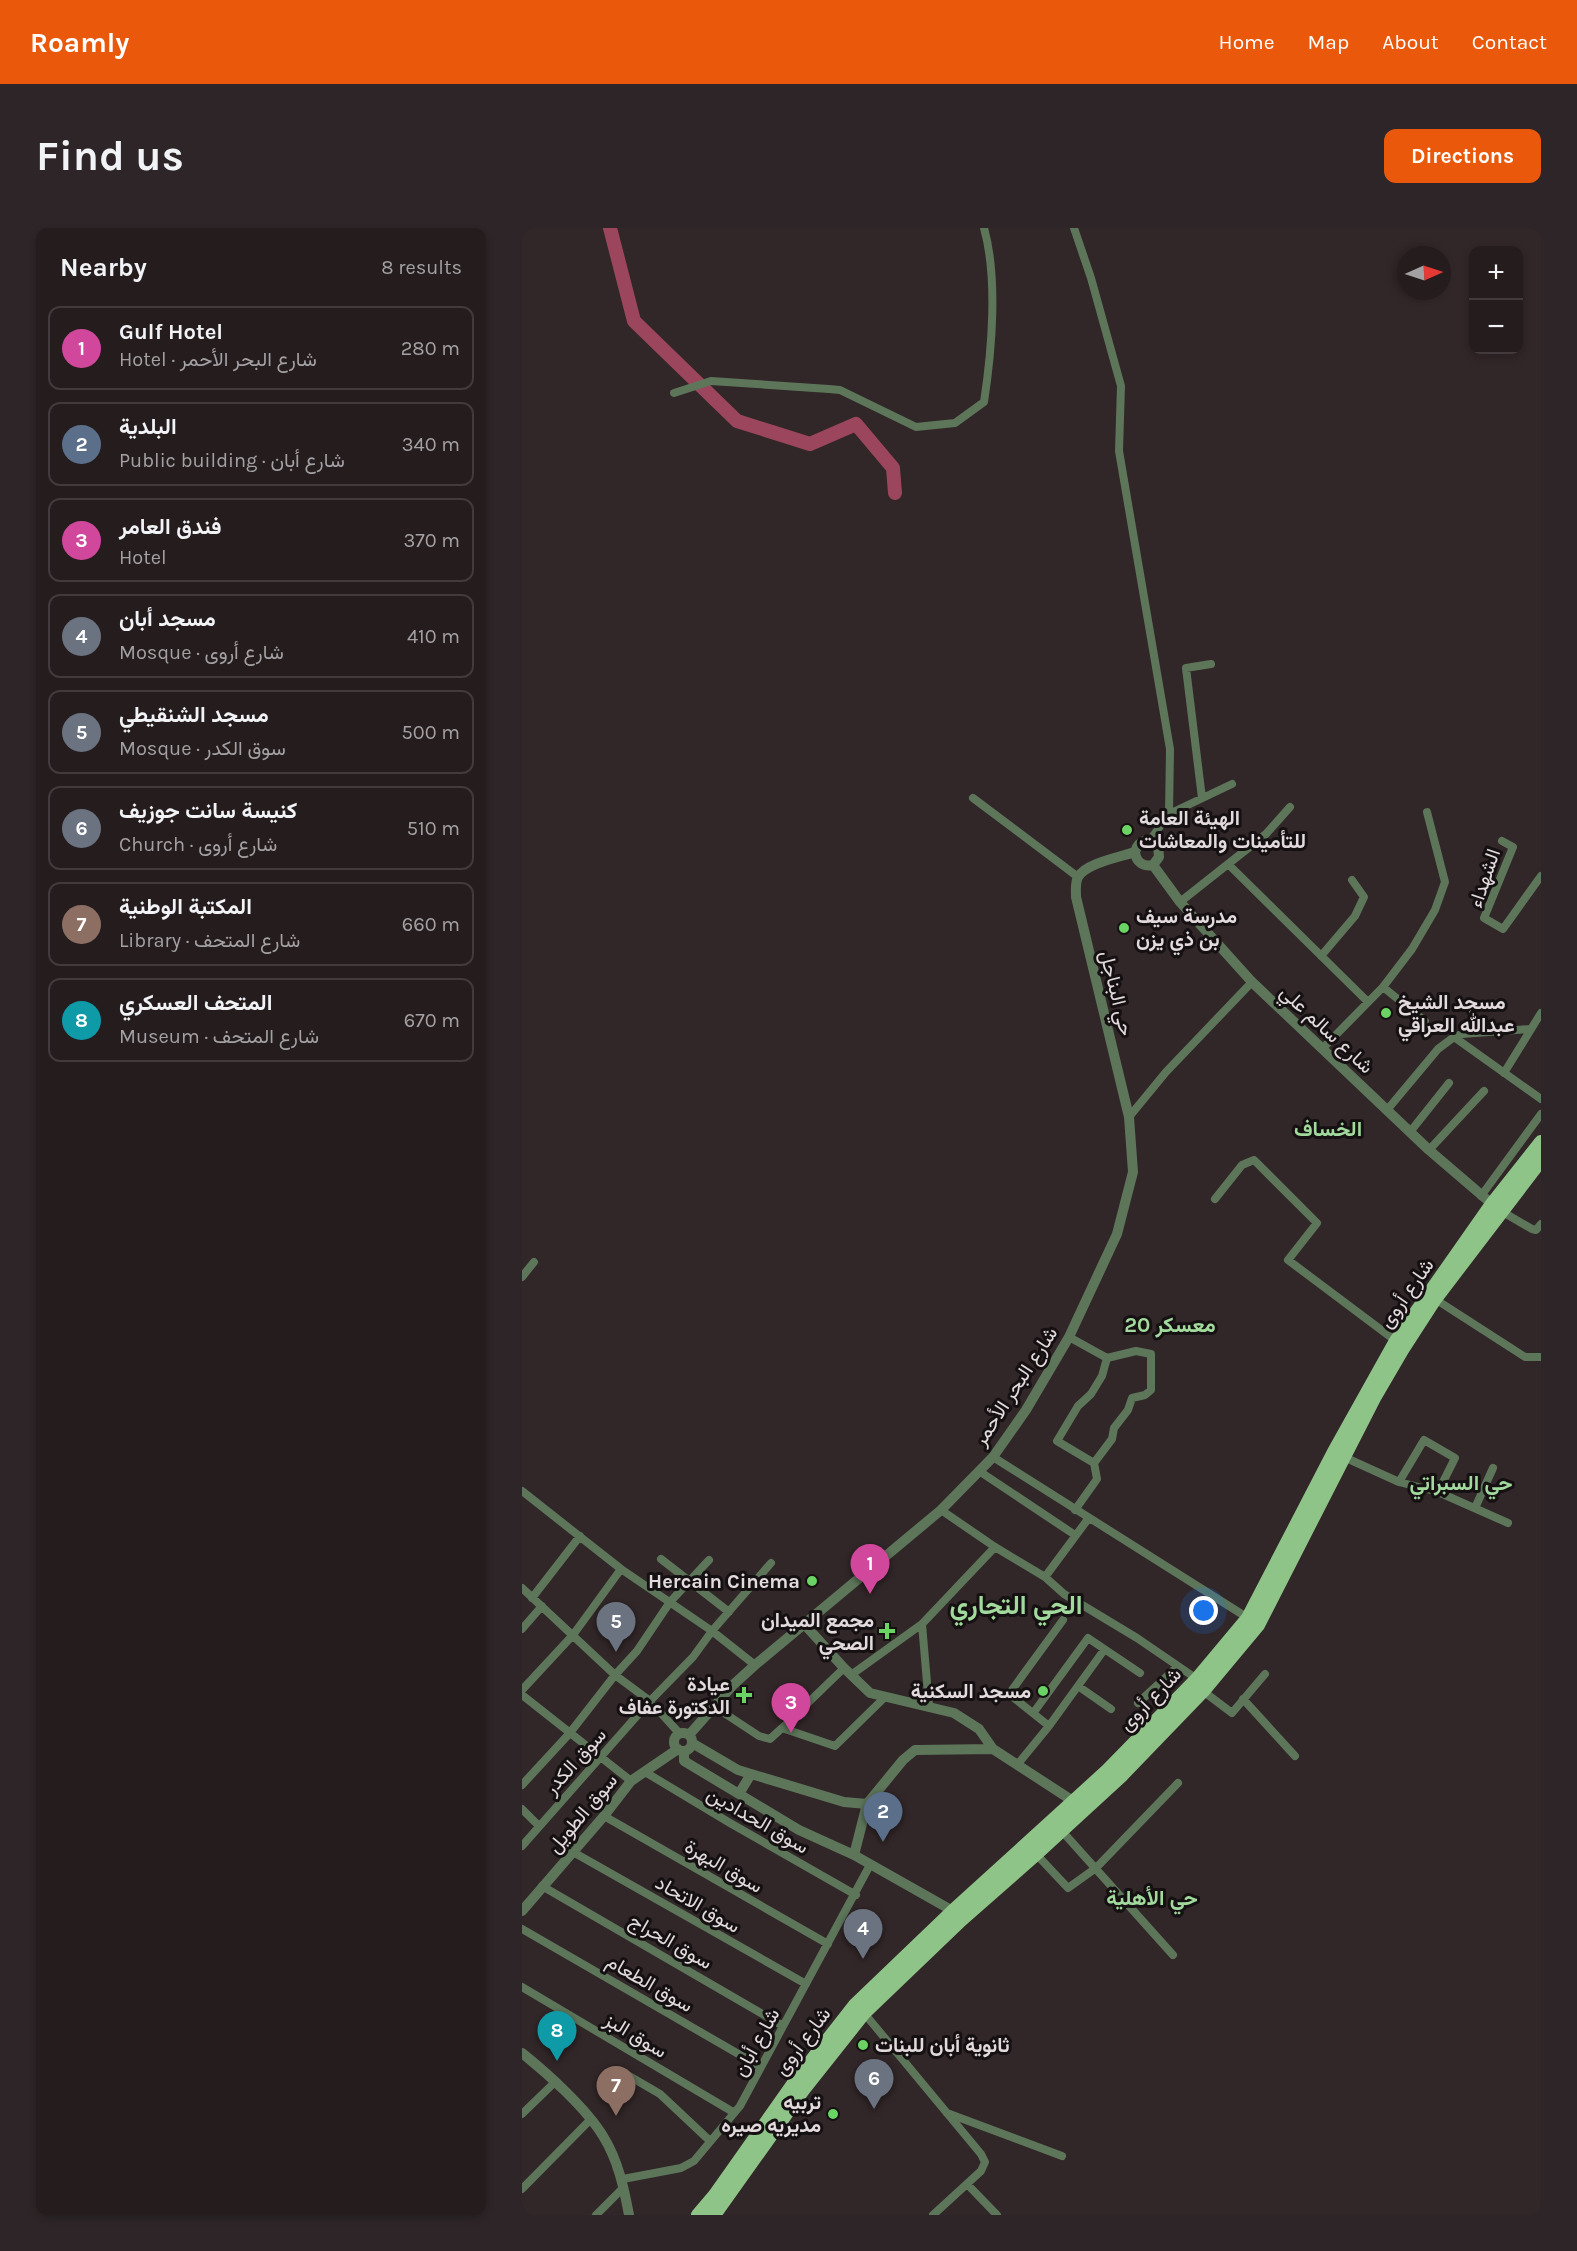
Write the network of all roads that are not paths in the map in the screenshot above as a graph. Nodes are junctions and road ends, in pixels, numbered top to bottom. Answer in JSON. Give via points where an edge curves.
{"nodes":[{"id":1,"x":984,"y":228,"type":"edge"},
{"id":2,"x":1074,"y":228,"type":"edge"},
{"id":3,"x":674,"y":393,"type":"dead end"},
{"id":4,"x":1211,"y":664,"type":"dead end"},
{"id":5,"x":1232,"y":784,"type":"dead end"},
{"id":6,"x":973,"y":798,"type":"dead end"},
{"id":7,"x":1202,"y":798,"type":"junction"},
{"id":8,"x":1290,"y":807,"type":"dead end"},
{"id":9,"x":1427,"y":812,"type":"dead end"},
{"id":10,"x":1169,"y":814,"type":"junction"},
{"id":11,"x":1150,"y":840,"type":"junction"},
{"id":12,"x":1502,"y":841,"type":"dead end"},
{"id":13,"x":1135,"y":852,"type":"junction"},
{"id":14,"x":1228,"y":864,"type":"junction"},
{"id":15,"x":1153,"y":865,"type":"junction"},
{"id":16,"x":1541,"y":876,"type":"edge"},
{"id":17,"x":1078,"y":877,"type":"junction"},
{"id":18,"x":1352,"y":880,"type":"dead end"},
{"id":19,"x":1180,"y":902,"type":"junction"},
{"id":20,"x":1321,"y":956,"type":"junction"},
{"id":21,"x":1252,"y":982,"type":"junction"},
{"id":22,"x":1383,"y":987,"type":"junction"},
{"id":23,"x":1368,"y":1002,"type":"junction"},
{"id":24,"x":1541,"y":1013,"type":"edge"},
{"id":25,"x":1425,"y":1021,"type":"dead end"},
{"id":26,"x":1531,"y":1029,"type":"junction"},
{"id":27,"x":1454,"y":1037,"type":"junction"},
{"id":28,"x":1322,"y":1049,"type":"junction"},
{"id":29,"x":1504,"y":1073,"type":"junction"},
{"id":30,"x":1449,"y":1083,"type":"dead end"},
{"id":31,"x":1484,"y":1091,"type":"dead end"},
{"id":32,"x":1541,"y":1099,"type":"edge"},
{"id":33,"x":1387,"y":1110,"type":"junction"},
{"id":34,"x":1541,"y":1114,"type":"edge"},
{"id":35,"x":1129,"y":1117,"type":"junction"},
{"id":36,"x":1410,"y":1132,"type":"junction"},
{"id":37,"x":1541,"y":1142,"type":"edge"},
{"id":38,"x":1429,"y":1150,"type":"junction"},
{"id":39,"x":1541,"y":1160,"type":"edge"},
{"id":40,"x":1215,"y":1199,"type":"dead end"},
{"id":41,"x":1491,"y":1203,"type":"junction"},
{"id":42,"x":1540,"y":1224,"type":"edge"},
{"id":43,"x":534,"y":1262,"type":"dead end"},
{"id":44,"x":522,"y":1277,"type":"edge"},
{"id":45,"x":1436,"y":1299,"type":"junction"},
{"id":46,"x":1069,"y":1337,"type":"junction"},
{"id":47,"x":1396,"y":1341,"type":"junction"},
{"id":48,"x":1541,"y":1357,"type":"edge"},
{"id":49,"x":1107,"y":1358,"type":"junction"},
{"id":50,"x":1339,"y":1455,"type":"junction"},
{"id":51,"x":993,"y":1457,"type":"junction"},
{"id":52,"x":1094,"y":1463,"type":"junction"},
{"id":53,"x":1493,"y":1468,"type":"dead end"},
{"id":54,"x":979,"y":1471,"type":"junction"},
{"id":55,"x":1399,"y":1482,"type":"junction"},
{"id":56,"x":522,"y":1491,"type":"edge"},
{"id":57,"x":1438,"y":1492,"type":"junction"},
{"id":58,"x":1475,"y":1508,"type":"junction"},
{"id":59,"x":941,"y":1510,"type":"junction"},
{"id":60,"x":1075,"y":1510,"type":"junction"},
{"id":61,"x":1088,"y":1519,"type":"junction"},
{"id":62,"x":1508,"y":1523,"type":"dead end"},
{"id":63,"x":1074,"y":1535,"type":"junction"},
{"id":64,"x":580,"y":1536,"type":"junction"},
{"id":65,"x":995,"y":1546,"type":"junction"},
{"id":66,"x":661,"y":1559,"type":"dead end"},
{"id":67,"x":709,"y":1560,"type":"dead end"},
{"id":68,"x":771,"y":1563,"type":"dead end"},
{"id":69,"x":621,"y":1569,"type":"junction"},
{"id":70,"x":1045,"y":1577,"type":"junction"},
{"id":71,"x":689,"y":1581,"type":"junction"},
{"id":72,"x":522,"y":1588,"type":"edge"},
{"id":73,"x":532,"y":1598,"type":"junction"},
{"id":74,"x":670,"y":1602,"type":"junction"},
{"id":75,"x":542,"y":1606,"type":"junction"},
{"id":76,"x":729,"y":1612,"type":"junction"},
{"id":77,"x":1063,"y":1620,"type":"dead end"},
{"id":78,"x":1253,"y":1621,"type":"junction"},
{"id":79,"x":922,"y":1624,"type":"junction"},
{"id":80,"x":805,"y":1625,"type":"junction"},
{"id":81,"x":522,"y":1629,"type":"edge"},
{"id":82,"x":712,"y":1631,"type":"junction"},
{"id":83,"x":573,"y":1635,"type":"junction"},
{"id":84,"x":1104,"y":1650,"type":"junction"},
{"id":85,"x":755,"y":1665,"type":"junction"},
{"id":86,"x":1178,"y":1666,"type":"junction"},
{"id":87,"x":848,"y":1672,"type":"junction"},
{"id":88,"x":1140,"y":1673,"type":"dead end"},
{"id":89,"x":1265,"y":1674,"type":"dead end"},
{"id":90,"x":615,"y":1675,"type":"junction"},
{"id":91,"x":1200,"y":1685,"type":"junction"},
{"id":92,"x":1078,"y":1686,"type":"junction"},
{"id":93,"x":522,"y":1690,"type":"edge"},
{"id":94,"x":522,"y":1695,"type":"edge"},
{"id":95,"x":885,"y":1697,"type":"junction"},
{"id":96,"x":1243,"y":1699,"type":"junction"},
{"id":97,"x":650,"y":1701,"type":"junction"},
{"id":98,"x":1138,"y":1703,"type":"dead end"},
{"id":99,"x":929,"y":1706,"type":"junction"},
{"id":100,"x":715,"y":1707,"type":"junction"},
{"id":101,"x":1111,"y":1710,"type":"dead end"},
{"id":102,"x":1034,"y":1712,"type":"junction"},
{"id":103,"x":1049,"y":1726,"type":"junction"},
{"id":104,"x":782,"y":1728,"type":"junction"},
{"id":105,"x":569,"y":1734,"type":"junction"},
{"id":106,"x":685,"y":1742,"type":"junction"},
{"id":107,"x":993,"y":1749,"type":"junction"},
{"id":108,"x":1295,"y":1756,"type":"dead end"},
{"id":109,"x":601,"y":1757,"type":"junction"},
{"id":110,"x":1017,"y":1764,"type":"junction"},
{"id":111,"x":645,"y":1772,"type":"junction"},
{"id":112,"x":751,"y":1774,"type":"junction"},
{"id":113,"x":631,"y":1781,"type":"junction"},
{"id":114,"x":1178,"y":1783,"type":"dead end"},
{"id":115,"x":522,"y":1785,"type":"edge"},
{"id":116,"x":739,"y":1794,"type":"junction"},
{"id":117,"x":867,"y":1804,"type":"junction"},
{"id":118,"x":1079,"y":1804,"type":"junction"},
{"id":119,"x":522,"y":1809,"type":"edge"},
{"id":120,"x":604,"y":1816,"type":"junction"},
{"id":121,"x":539,"y":1826,"type":"junction"},
{"id":122,"x":1061,"y":1830,"type":"junction"},
{"id":123,"x":522,"y":1846,"type":"edge"},
{"id":124,"x":573,"y":1852,"type":"junction"},
{"id":125,"x":855,"y":1854,"type":"junction"},
{"id":126,"x":1036,"y":1854,"type":"junction"},
{"id":127,"x":870,"y":1865,"type":"junction"},
{"id":128,"x":1096,"y":1868,"type":"junction"},
{"id":129,"x":543,"y":1886,"type":"junction"},
{"id":130,"x":856,"y":1895,"type":"junction"},
{"id":131,"x":522,"y":1911,"type":"edge"},
{"id":132,"x":957,"y":1915,"type":"junction"},
{"id":133,"x":522,"y":1929,"type":"edge"},
{"id":134,"x":828,"y":1944,"type":"junction"},
{"id":135,"x":1173,"y":1955,"type":"dead end"},
{"id":136,"x":806,"y":1984,"type":"junction"},
{"id":137,"x":522,"y":1987,"type":"edge"},
{"id":138,"x":860,"y":2009,"type":"junction"},
{"id":139,"x":783,"y":2026,"type":"junction"},
{"id":140,"x":522,"y":2053,"type":"edge"},
{"id":141,"x":761,"y":2067,"type":"junction"},
{"id":142,"x":624,"y":2073,"type":"dead end"},
{"id":143,"x":555,"y":2082,"type":"junction"},
{"id":144,"x":733,"y":2112,"type":"junction"},
{"id":145,"x":946,"y":2112,"type":"junction"},
{"id":146,"x":522,"y":2114,"type":"edge"},
{"id":147,"x":590,"y":2120,"type":"junction"},
{"id":148,"x":710,"y":2141,"type":"junction"},
{"id":149,"x":1062,"y":2156,"type":"dead end"},
{"id":150,"x":624,"y":2183,"type":"junction"},
{"id":151,"x":967,"y":2184,"type":"junction"},
{"id":152,"x":522,"y":2189,"type":"edge"},
{"id":153,"x":596,"y":2215,"type":"edge"},
{"id":154,"x":629,"y":2215,"type":"edge"},
{"id":155,"x":698,"y":2215,"type":"edge"},
{"id":156,"x":714,"y":2215,"type":"edge"},
{"id":157,"x":933,"y":2215,"type":"edge"},
{"id":158,"x":997,"y":2215,"type":"edge"}],
"edges":[{"from":1,"to":3,"type":"street","via":[[991,252],[991,356],[984,402],[955,423],[916,427],[840,390],[711,381]]},
{"from":2,"to":10,"type":"street","via":[[1121,386],[1119,451],[1170,749]]},
{"from":4,"to":7,"type":"street","via":[[1186,668]]},
{"from":5,"to":7,"type":"street"},
{"from":6,"to":17,"type":"street"},
{"from":7,"to":10,"type":"street"},
{"from":8,"to":14,"type":"street","via":[[1266,834]]},
{"from":9,"to":22,"type":"street","via":[[1445,882],[1424,930]]},
{"from":10,"to":11,"type":"street"},
{"from":11,"to":13,"type":"street","via":[[1140,843]]},
{"from":11,"to":15,"type":"street","via":[[1160,851]]},
{"from":12,"to":16,"type":"street","name":"الشهداء","via":[[1513,846],[1484,918],[1503,929]]},
{"from":13,"to":15,"type":"street","via":[[1142,865]]},
{"from":13,"to":17,"type":"street","via":[[1098,864]]},
{"from":14,"to":19,"type":"street"},
{"from":14,"to":20,"type":"street"},
{"from":15,"to":19,"type":"street","name":"شارع سالم علي"},
{"from":17,"to":35,"type":"street","name":"حي البناجل","via":[[1076,897]]},
{"from":18,"to":20,"type":"street","via":[[1364,897],[1355,916]]},
{"from":19,"to":21,"type":"street","name":"شارع سالم علي"},
{"from":20,"to":23,"type":"street"},
{"from":21,"to":28,"type":"street","name":"شارع سالم علي"},
{"from":21,"to":35,"type":"street"},
{"from":22,"to":23,"type":"street"},
{"from":22,"to":25,"type":"street"},
{"from":23,"to":28,"type":"street"},
{"from":24,"to":26,"type":"street"},
{"from":26,"to":27,"type":"street"},
{"from":26,"to":29,"type":"street"},
{"from":27,"to":29,"type":"street"},
{"from":27,"to":33,"type":"street","via":[[1438,1049]]},
{"from":28,"to":33,"type":"street","name":"شارع سالم علي"},
{"from":29,"to":32,"type":"street"},
{"from":30,"to":36,"type":"street"},
{"from":31,"to":38,"type":"street"},
{"from":33,"to":36,"type":"street","name":"شارع سالم علي"},
{"from":34,"to":41,"type":"street"},
{"from":35,"to":46,"type":"street","name":"شارع البحر الأحمر","via":[[1133,1172],[1117,1234]]},
{"from":36,"to":38,"type":"street","name":"شارع سالم علي"},
{"from":37,"to":41,"type":"main road","name":"شارع أروى"},
{"from":38,"to":41,"type":"street","name":"شارع سالم علي"},
{"from":39,"to":41,"type":"main road","name":"شارع أروى"},
{"from":40,"to":47,"type":"street","via":[[1242,1165],[1254,1160],[1317,1222],[1288,1260]]},
{"from":41,"to":42,"type":"street","via":[[1532,1229]]},
{"from":41,"to":45,"type":"main road","name":"شارع أروى"},
{"from":41,"to":47,"type":"main road","name":"شارع أروى"},
{"from":43,"to":44,"type":"street"},
{"from":45,"to":48,"type":"street","via":[[1525,1358]]},
{"from":45,"to":50,"type":"main road","name":"شارع أروى"},
{"from":46,"to":49,"type":"street"},
{"from":46,"to":51,"type":"street","name":"شارع البحر الأحمر"},
{"from":47,"to":50,"type":"main road","name":"شارع أروى"},
{"from":49,"to":52,"type":"street","via":[[1102,1376],[1057,1441]]},
{"from":49,"to":52,"type":"street","via":[[1136,1351],[1151,1354],[1151,1390],[1132,1398],[1114,1428],[1112,1439]]},
{"from":50,"to":55,"type":"street"},
{"from":50,"to":78,"type":"main road","name":"شارع أروى"},
{"from":51,"to":54,"type":"street","name":"شارع البحر الأحمر"},
{"from":51,"to":60,"type":"street"},
{"from":52,"to":60,"type":"street","via":[[1098,1479]]},
{"from":53,"to":58,"type":"street"},
{"from":54,"to":59,"type":"street","name":"شارع البحر الأحمر"},
{"from":54,"to":63,"type":"street"},
{"from":55,"to":57,"type":"street"},
{"from":55,"to":57,"type":"street","via":[[1424,1440],[1455,1458]]},
{"from":56,"to":64,"type":"street"},
{"from":57,"to":58,"type":"street"},
{"from":58,"to":62,"type":"street"},
{"from":59,"to":65,"type":"street"},
{"from":59,"to":80,"type":"street","name":"شارع البحر الأحمر"},
{"from":60,"to":61,"type":"street"},
{"from":61,"to":63,"type":"street"},
{"from":61,"to":78,"type":"street"},
{"from":63,"to":70,"type":"street"},
{"from":64,"to":69,"type":"street"},
{"from":64,"to":73,"type":"street"},
{"from":65,"to":70,"type":"street"},
{"from":65,"to":79,"type":"street"},
{"from":66,"to":71,"type":"street"},
{"from":67,"to":71,"type":"street"},
{"from":68,"to":76,"type":"street","name":"سوق الكدر"},
{"from":69,"to":74,"type":"street"},
{"from":69,"to":83,"type":"street"},
{"from":70,"to":86,"type":"street","via":[[1064,1594]]},
{"from":71,"to":74,"type":"street"},
{"from":71,"to":76,"type":"street"},
{"from":72,"to":73,"type":"street"},
{"from":73,"to":75,"type":"street"},
{"from":74,"to":82,"type":"street"},
{"from":74,"to":90,"type":"street","via":[[637,1651]]},
{"from":75,"to":81,"type":"street"},
{"from":75,"to":83,"type":"street"},
{"from":76,"to":82,"type":"street","name":"سوق الكدر"},
{"from":77,"to":102,"type":"street","via":[[1010,1694]]},
{"from":78,"to":91,"type":"main road","name":"شارع أروى"},
{"from":79,"to":87,"type":"street"},
{"from":79,"to":99,"type":"street"},
{"from":80,"to":85,"type":"street","name":"شارع البحر الأحمر"},
{"from":80,"to":87,"type":"street"},
{"from":82,"to":85,"type":"street"},
{"from":82,"to":97,"type":"street","name":"سوق الكدر","via":[[693,1657]]},
{"from":83,"to":90,"type":"street"},
{"from":83,"to":93,"type":"street"},
{"from":84,"to":88,"type":"street"},
{"from":84,"to":92,"type":"street"},
{"from":84,"to":102,"type":"street","via":[[1088,1638]]},
{"from":85,"to":100,"type":"street","name":"شارع البحر الأحمر"},
{"from":86,"to":91,"type":"street"},
{"from":86,"to":98,"type":"street"},
{"from":87,"to":95,"type":"street","via":[[870,1694]]},
{"from":87,"to":104,"type":"street"},
{"from":89,"to":96,"type":"street"},
{"from":90,"to":97,"type":"street"},
{"from":90,"to":105,"type":"street"},
{"from":91,"to":96,"type":"street","via":[[1232,1713]]},
{"from":91,"to":118,"type":"main road","name":"شارع أروى","via":[[1108,1770]]},
{"from":92,"to":101,"type":"street"},
{"from":92,"to":103,"type":"street"},
{"from":94,"to":105,"type":"street"},
{"from":95,"to":99,"type":"street"},
{"from":95,"to":104,"type":"street","via":[[835,1746]]},
{"from":96,"to":108,"type":"street"},
{"from":97,"to":106,"type":"street"},
{"from":97,"to":109,"type":"street","name":"سوق الكدر"},
{"from":99,"to":107,"type":"street","via":[[954,1713],[978,1729]]},
{"from":100,"to":104,"type":"street","via":[[759,1736],[770,1739]]},
{"from":100,"to":106,"type":"street","name":"شارع البحر الأحمر"},
{"from":102,"to":103,"type":"street"},
{"from":103,"to":110,"type":"street"},
{"from":105,"to":109,"type":"street"},
{"from":105,"to":115,"type":"street"},
{"from":106,"to":111,"type":"street","name":"سوق الطويل"},
{"from":106,"to":112,"type":"street"},
{"from":106,"to":116,"type":"street","via":[[684,1761]]},
{"from":107,"to":110,"type":"street"},
{"from":107,"to":117,"type":"street","via":[[915,1750]]},
{"from":109,"to":113,"type":"street"},
{"from":109,"to":121,"type":"street","name":"سوق الكدر"},
{"from":110,"to":118,"type":"street"},
{"from":111,"to":113,"type":"street","name":"سوق الطويل"},
{"from":111,"to":130,"type":"street","name":"سوق الحدادين"},
{"from":112,"to":116,"type":"street"},
{"from":112,"to":117,"type":"street","via":[[844,1802]]},
{"from":113,"to":120,"type":"street","name":"سوق الطويل"},
{"from":114,"to":128,"type":"street"},
{"from":116,"to":125,"type":"street","via":[[799,1830]]},
{"from":117,"to":125,"type":"street"},
{"from":118,"to":122,"type":"main road","name":"شارع أروى"},
{"from":118,"to":132,"type":"main road","name":"شارع أروى"},
{"from":119,"to":121,"type":"street"},
{"from":120,"to":124,"type":"street","name":"سوق الطويل"},
{"from":120,"to":134,"type":"street","name":"سوق البهرة"},
{"from":121,"to":123,"type":"street","name":"سوق الكدر"},
{"from":122,"to":126,"type":"main road","name":"شارع أروى"},
{"from":122,"to":128,"type":"street"},
{"from":124,"to":129,"type":"street","name":"سوق الطويل"},
{"from":124,"to":136,"type":"street","name":"سوق الاتحاد"},
{"from":125,"to":127,"type":"street"},
{"from":126,"to":128,"type":"street","via":[[1068,1888]]},
{"from":126,"to":132,"type":"main road","name":"شارع أروى"},
{"from":127,"to":130,"type":"street","name":"شارع أبان"},
{"from":127,"to":132,"type":"street"},
{"from":128,"to":135,"type":"street"},
{"from":129,"to":131,"type":"street","name":"سوق الطويل"},
{"from":129,"to":139,"type":"street","name":"سوق الحراج"},
{"from":130,"to":134,"type":"street","name":"شارع أبان"},
{"from":132,"to":138,"type":"main road","name":"شارع أروى"},
{"from":133,"to":141,"type":"street","name":"سوق الطعام"},
{"from":134,"to":136,"type":"street","name":"شارع أبان"},
{"from":136,"to":139,"type":"street","name":"شارع أبان"},
{"from":137,"to":144,"type":"street","name":"سوق البز"},
{"from":138,"to":145,"type":"street"},
{"from":138,"to":155,"type":"main road","name":"شارع أروى","via":[[801,2074]]},
{"from":138,"to":156,"type":"main road","name":"شارع أروى"},
{"from":139,"to":141,"type":"street","name":"شارع أبان"},
{"from":140,"to":143,"type":"street"},
{"from":141,"to":144,"type":"street","name":"شارع أبان"},
{"from":142,"to":148,"type":"street","via":[[660,2094]]},
{"from":143,"to":146,"type":"street"},
{"from":143,"to":147,"type":"street"},
{"from":144,"to":148,"type":"street","name":"شارع أبان"},
{"from":145,"to":149,"type":"street"},
{"from":145,"to":151,"type":"street","via":[[985,2162]]},
{"from":147,"to":150,"type":"street","via":[[603,2136]]},
{"from":147,"to":152,"type":"street"},
{"from":148,"to":150,"type":"street","name":"شارع أبان","via":[[694,2160],[681,2168]]},
{"from":150,"to":153,"type":"street"},
{"from":150,"to":154,"type":"street"},
{"from":151,"to":157,"type":"street"},
{"from":151,"to":158,"type":"street"}]}
